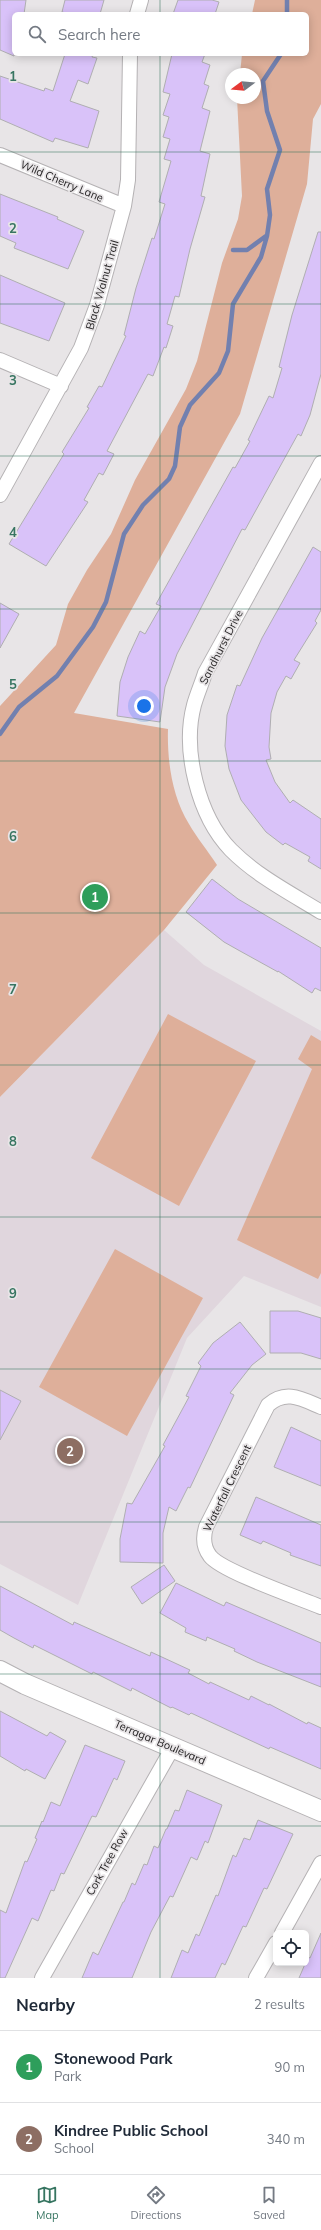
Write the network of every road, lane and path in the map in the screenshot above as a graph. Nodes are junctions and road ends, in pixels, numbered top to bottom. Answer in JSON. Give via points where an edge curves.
{"nodes":[{"id":1,"x":141,"y":0,"type":"edge"},
{"id":2,"x":138,"y":12,"type":"edge"},
{"id":3,"x":130,"y":56,"type":"edge"},
{"id":4,"x":0,"y":155,"type":"edge"},
{"id":5,"x":124,"y":206,"type":"junction"},
{"id":6,"x":0,"y":360,"type":"edge"},
{"id":7,"x":61,"y":386,"type":"junction"},
{"id":8,"x":321,"y":463,"type":"edge"},
{"id":9,"x":0,"y":495,"type":"edge"},
{"id":10,"x":321,"y":912,"type":"edge"},
{"id":11,"x":321,"y":1407,"type":"edge"},
{"id":12,"x":321,"y":1608,"type":"edge"},
{"id":13,"x":0,"y":1672,"type":"edge"},
{"id":14,"x":173,"y":1747,"type":"junction"},
{"id":15,"x":321,"y":1811,"type":"edge"},
{"id":16,"x":321,"y":1863,"type":"edge"},
{"id":17,"x":284,"y":1930,"type":"edge"},
{"id":18,"x":273,"y":1948,"type":"edge"},
{"id":19,"x":42,"y":1978,"type":"edge"},
{"id":20,"x":256,"y":1978,"type":"edge"}],
"edges":[{"from":1,"to":2,"type":"street"},
{"from":3,"to":5,"type":"street","name":"Black Walnut Trail","via":[[129,159]]},
{"from":4,"to":5,"type":"street","name":"Wild Cherry Lane"},
{"from":5,"to":7,"type":"street","name":"Black Walnut Trail","via":[[91,325]]},
{"from":6,"to":7,"type":"street"},
{"from":7,"to":9,"type":"street","name":"Black Walnut Trail"},
{"from":8,"to":10,"type":"street","name":"Sandhurst Drive","via":[[205,673],[194,706],[191,739],[193,778],[208,815],[230,849],[263,876]]},
{"from":11,"to":12,"type":"street","name":"Waterfall Crescent","via":[[295,1396],[278,1398],[268,1405],[206,1527],[203,1538],[206,1551],[219,1565]]},
{"from":13,"to":14,"type":"street","name":"Terragar Boulevard"},
{"from":14,"to":15,"type":"street","name":"Terragar Boulevard"},
{"from":14,"to":19,"type":"street","name":"Cork Tree Row"},
{"from":16,"to":17,"type":"street"},
{"from":18,"to":20,"type":"street"}]}
